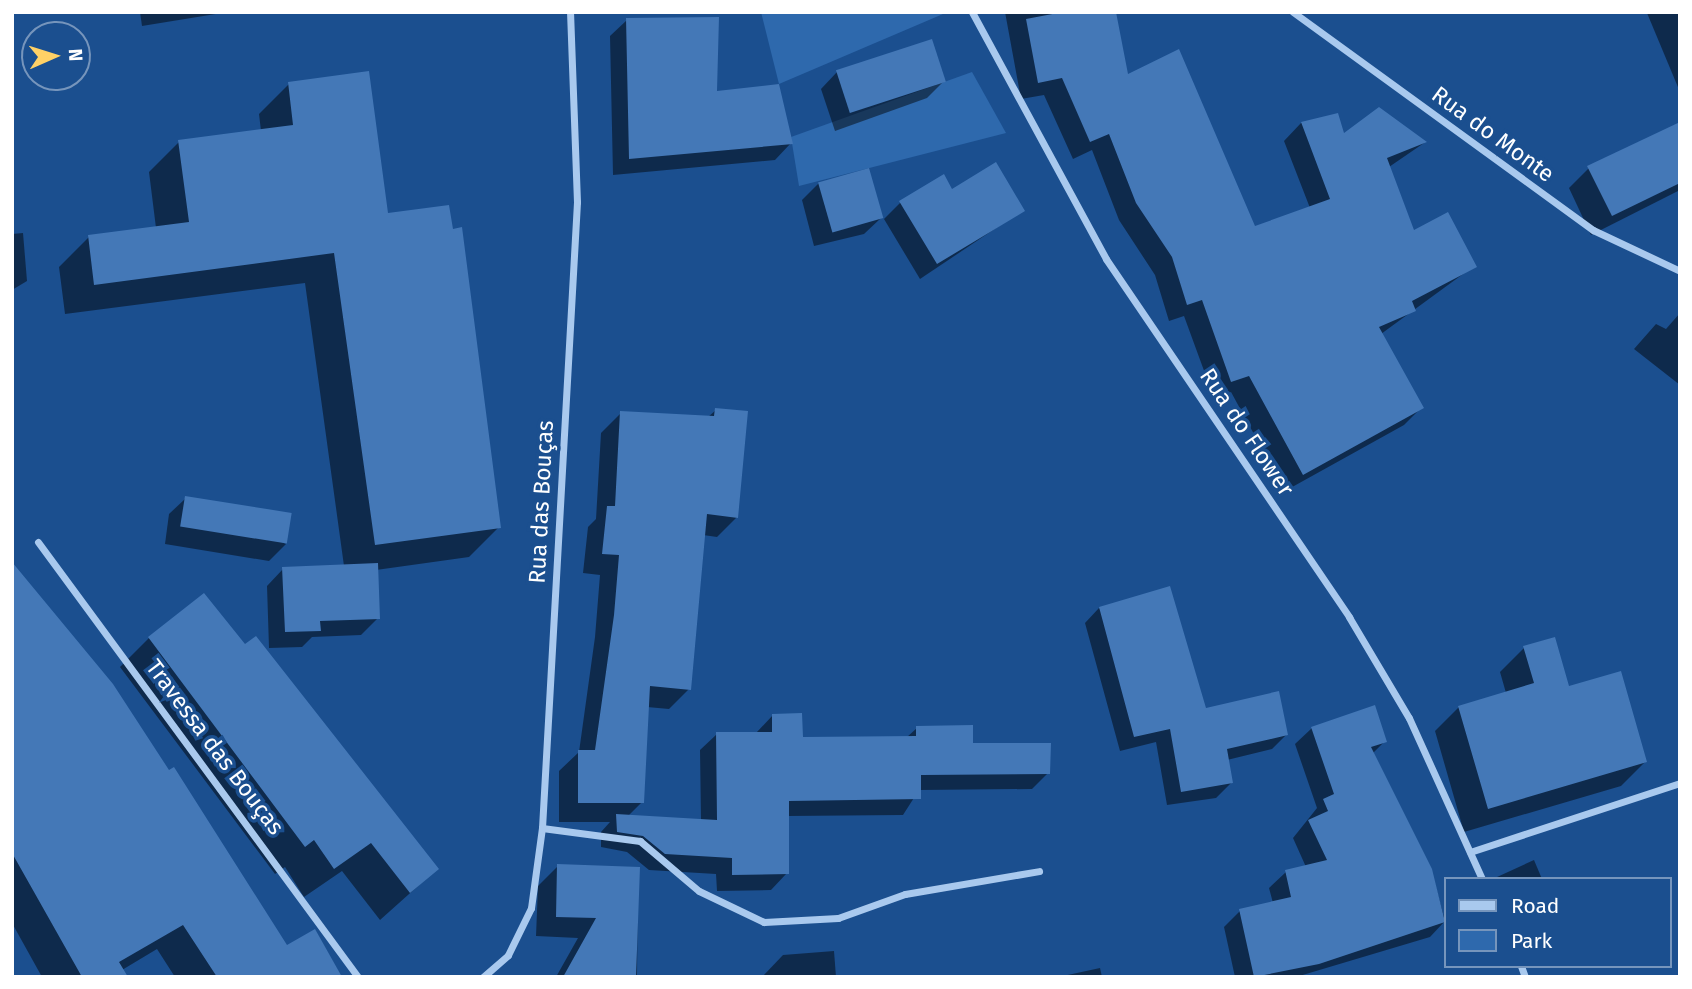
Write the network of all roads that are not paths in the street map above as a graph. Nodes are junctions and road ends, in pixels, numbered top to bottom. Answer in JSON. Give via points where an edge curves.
{"nodes":[{"id":1,"x":570,"y":12,"type":"edge"},
{"id":2,"x":972,"y":12,"type":"edge"},
{"id":3,"x":1293,"y":12,"type":"edge"},
{"id":4,"x":1680,"y":271,"type":"edge"},
{"id":5,"x":38,"y":542,"type":"dead end"},
{"id":6,"x":1680,"y":783,"type":"edge"},
{"id":7,"x":542,"y":828,"type":"junction"},
{"id":8,"x":1470,"y":852,"type":"junction"},
{"id":9,"x":1039,"y":871,"type":"dead end"},
{"id":10,"x":1481,"y":877,"type":"edge"},
{"id":11,"x":358,"y":977,"type":"edge"},
{"id":12,"x":483,"y":977,"type":"edge"}],
"edges":[{"from":1,"to":7,"type":"street","name":"Rua das Bouças","via":[[577,202]]},
{"from":2,"to":8,"type":"street","name":"Rua do Flower","via":[[1106,259],[1349,617],[1409,718]]},
{"from":3,"to":4,"type":"street","name":"Rua do Monte","via":[[1593,230]]},
{"from":5,"to":11,"type":"street","name":"Travessa das Bouças"},
{"from":6,"to":8,"type":"street"},
{"from":7,"to":9,"type":"street","via":[[640,841],[699,891],[764,922],[838,918],[905,894]]},
{"from":7,"to":12,"type":"street","name":"Rua das Bouças","via":[[530,908],[508,955]]},
{"from":8,"to":10,"type":"street","name":"Rua do Flower"}]}
